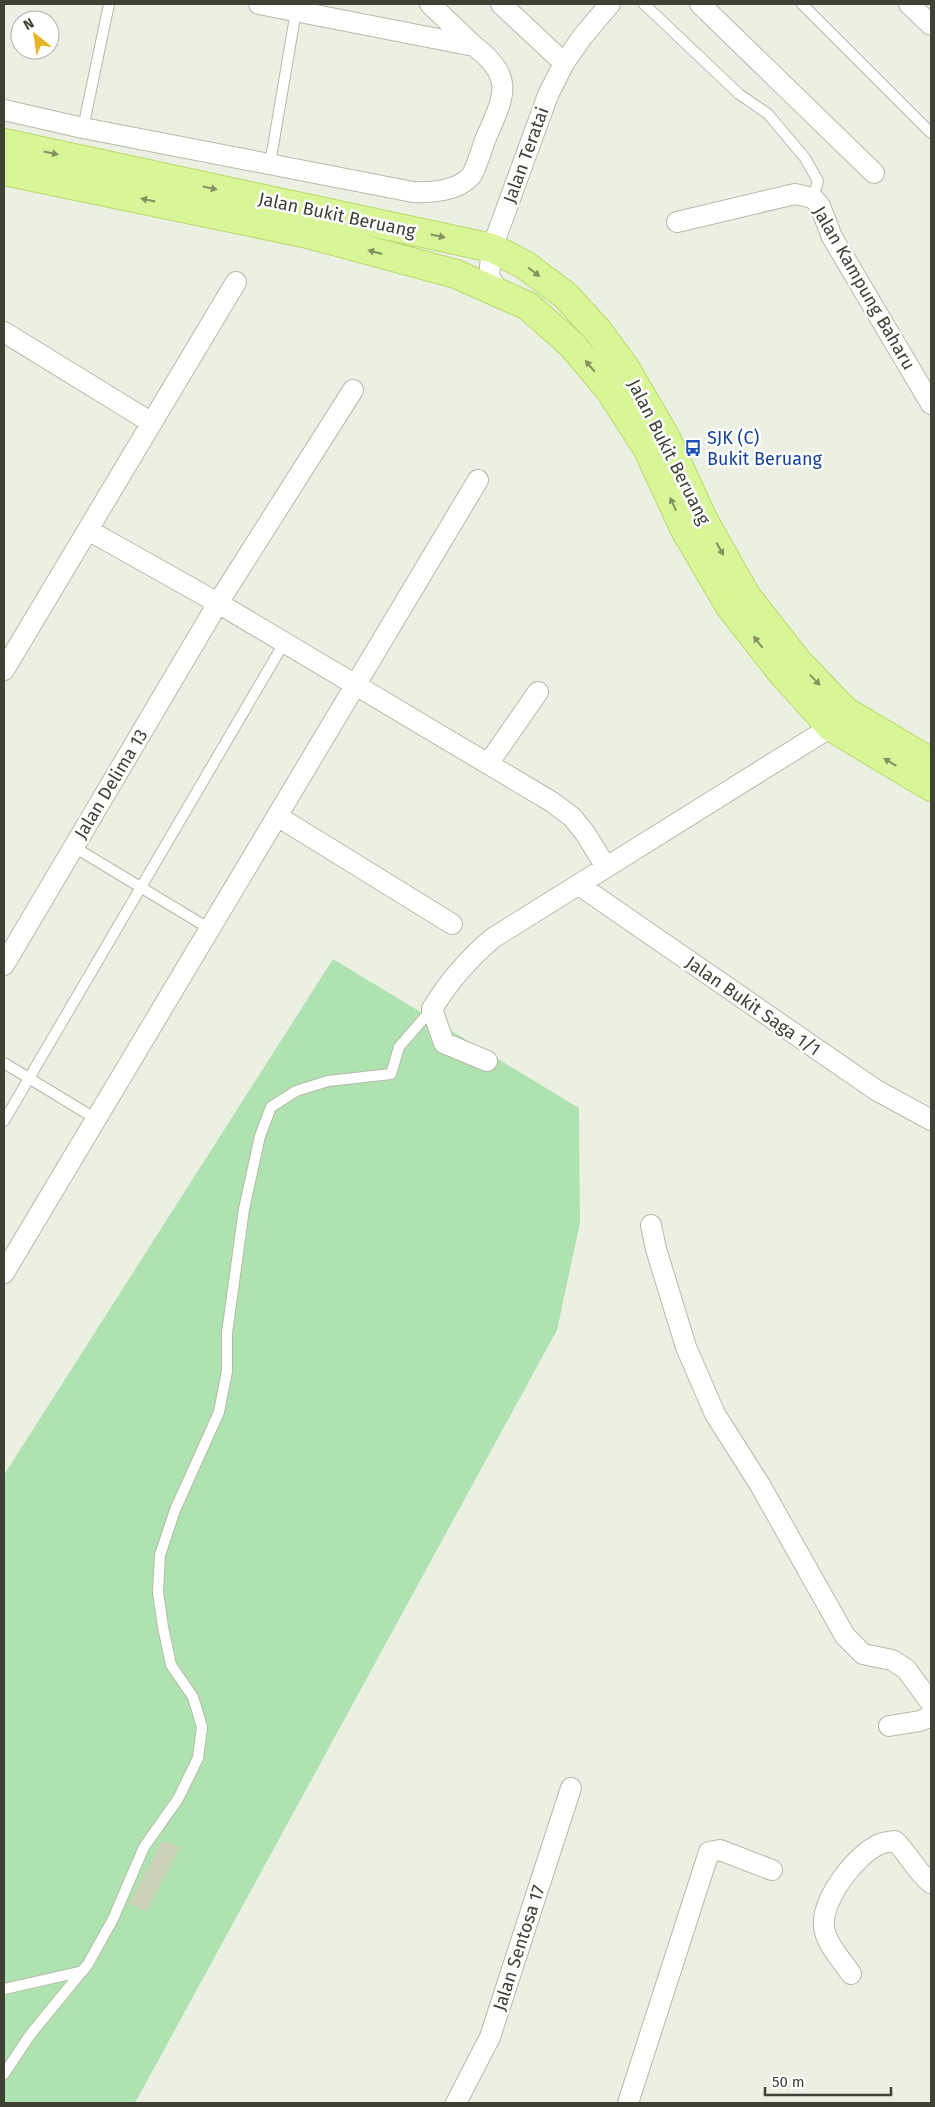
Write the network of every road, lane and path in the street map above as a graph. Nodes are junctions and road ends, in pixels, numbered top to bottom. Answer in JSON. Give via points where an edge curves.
{"nodes":[{"id":1,"x":109,"y":4,"type":"edge"},
{"id":2,"x":259,"y":4,"type":"edge"},
{"id":3,"x":430,"y":4,"type":"edge"},
{"id":4,"x":501,"y":4,"type":"edge"},
{"id":5,"x":610,"y":4,"type":"edge"},
{"id":6,"x":644,"y":4,"type":"edge"},
{"id":7,"x":802,"y":4,"type":"edge"},
{"id":8,"x":911,"y":4,"type":"edge"},
{"id":9,"x":707,"y":6,"type":"edge"},
{"id":10,"x":299,"y":7,"type":"edge"},
{"id":11,"x":931,"y":25,"type":"edge"},
{"id":12,"x":474,"y":46,"type":"junction"},
{"id":13,"x":564,"y":63,"type":"junction"},
{"id":14,"x":4,"y":110,"type":"edge"},
{"id":15,"x":83,"y":128,"type":"junction"},
{"id":16,"x":931,"y":133,"type":"edge"},
{"id":17,"x":4,"y":143,"type":"edge"},
{"id":18,"x":270,"y":164,"type":"junction"},
{"id":19,"x":4,"y":170,"type":"edge"},
{"id":20,"x":874,"y":173,"type":"dead end"},
{"id":21,"x":813,"y":198,"type":"junction"},
{"id":22,"x":677,"y":222,"type":"dead end"},
{"id":23,"x":492,"y":248,"type":"junction"},
{"id":24,"x":456,"y":274,"type":"junction"},
{"id":25,"x":236,"y":282,"type":"dead end"},
{"id":26,"x":499,"y":291,"type":"junction"},
{"id":27,"x":4,"y":333,"type":"edge"},
{"id":28,"x":353,"y":390,"type":"dead end"},
{"id":29,"x":931,"y":404,"type":"edge"},
{"id":30,"x":152,"y":423,"type":"junction"},
{"id":31,"x":478,"y":480,"type":"dead end"},
{"id":32,"x":88,"y":530,"type":"junction"},
{"id":33,"x":218,"y":603,"type":"junction"},
{"id":34,"x":284,"y":643,"type":"junction"},
{"id":35,"x":4,"y":670,"type":"edge"},
{"id":36,"x":355,"y":685,"type":"junction"},
{"id":37,"x":538,"y":692,"type":"dead end"},
{"id":38,"x":831,"y":727,"type":"junction"},
{"id":39,"x":931,"y":762,"type":"edge"},
{"id":40,"x":488,"y":764,"type":"junction"},
{"id":41,"x":931,"y":787,"type":"edge"},
{"id":42,"x":277,"y":816,"type":"junction"},
{"id":43,"x":74,"y":847,"type":"junction"},
{"id":44,"x":606,"y":867,"type":"junction"},
{"id":45,"x":579,"y":885,"type":"junction"},
{"id":46,"x":141,"y":887,"type":"junction"},
{"id":47,"x":452,"y":924,"type":"dead end"},
{"id":48,"x":210,"y":929,"type":"junction"},
{"id":49,"x":4,"y":965,"type":"edge"},
{"id":50,"x":432,"y":1009,"type":"junction"},
{"id":51,"x":487,"y":1061,"type":"dead end"},
{"id":52,"x":4,"y":1063,"type":"edge"},
{"id":53,"x":29,"y":1078,"type":"junction"},
{"id":54,"x":96,"y":1119,"type":"junction"},
{"id":55,"x":931,"y":1120,"type":"edge"},
{"id":56,"x":4,"y":1121,"type":"edge"},
{"id":57,"x":651,"y":1225,"type":"dead end"},
{"id":58,"x":4,"y":1273,"type":"edge"},
{"id":59,"x":931,"y":1703,"type":"edge"},
{"id":60,"x":931,"y":1716,"type":"edge"},
{"id":61,"x":889,"y":1726,"type":"dead end"},
{"id":62,"x":571,"y":1788,"type":"dead end"},
{"id":63,"x":772,"y":1870,"type":"dead end"},
{"id":64,"x":931,"y":1883,"type":"edge"},
{"id":65,"x":82,"y":1971,"type":"junction"},
{"id":66,"x":851,"y":1974,"type":"dead end"},
{"id":67,"x":4,"y":1989,"type":"edge"},
{"id":68,"x":4,"y":2074,"type":"edge"},
{"id":69,"x":456,"y":2103,"type":"edge"},
{"id":70,"x":628,"y":2103,"type":"edge"}],
"edges":[{"from":1,"to":15,"type":"lane"},
{"from":2,"to":10,"type":"street"},
{"from":3,"to":12,"type":"street"},
{"from":4,"to":13,"type":"street"},
{"from":5,"to":13,"type":"street","name":"Jalan Teratai"},
{"from":6,"to":21,"type":"lane","via":[[739,94],[768,114],[805,158],[818,181]]},
{"from":7,"to":16,"type":"lane"},
{"from":8,"to":11,"type":"street"},
{"from":9,"to":20,"type":"street"},
{"from":10,"to":12,"type":"street"},
{"from":10,"to":18,"type":"lane"},
{"from":12,"to":18,"type":"street","via":[[491,59],[501,76],[503,97],[470,176],[454,186],[433,193],[413,192]]},
{"from":13,"to":23,"type":"street","name":"Jalan Teratai","via":[[548,95]]},
{"from":14,"to":15,"type":"street"},
{"from":15,"to":18,"type":"street"},
{"from":17,"to":23,"type":"main road","name":"Jalan Bukit Beruang","one_way":true},
{"from":24,"to":19,"type":"main road","name":"Jalan Bukit Beruang","one_way":true,"via":[[308,234]]},
{"from":21,"to":22,"type":"street","via":[[795,194]]},
{"from":21,"to":29,"type":"street","name":"Jalan Kampung Baharu","via":[[820,206],[832,237]]},
{"from":23,"to":24,"type":"street","via":[[477,268]]},
{"from":23,"to":26,"type":"street","via":[[489,277]]},
{"from":23,"to":39,"type":"main road","name":"Jalan Bukit Beruang","one_way":true,"via":[[525,265],[565,295],[599,332],[626,369],[666,438],[703,519],[747,597],[798,662],[844,710]]},
{"from":24,"to":26,"type":"main road","name":"Jalan Bukit Beruang"},
{"from":25,"to":30,"type":"street"},
{"from":38,"to":26,"type":"main road","name":"Jalan Bukit Beruang","one_way":true,"via":[[782,673],[729,605],[685,530],[647,448],[609,388],[572,345],[528,306]]},
{"from":27,"to":30,"type":"street"},
{"from":28,"to":33,"type":"street","name":"Jalan Delima 13"},
{"from":30,"to":32,"type":"street"},
{"from":31,"to":36,"type":"street"},
{"from":32,"to":33,"type":"street"},
{"from":32,"to":35,"type":"street"},
{"from":33,"to":34,"type":"street"},
{"from":33,"to":43,"type":"street","name":"Jalan Delima 13"},
{"from":34,"to":36,"type":"street"},
{"from":34,"to":46,"type":"lane"},
{"from":36,"to":40,"type":"street"},
{"from":36,"to":42,"type":"street"},
{"from":37,"to":40,"type":"street"},
{"from":41,"to":38,"type":"main road","name":"Jalan Bukit Beruang","one_way":true},
{"from":38,"to":44,"type":"street"},
{"from":40,"to":44,"type":"street","via":[[572,817]]},
{"from":42,"to":47,"type":"street"},
{"from":42,"to":48,"type":"street"},
{"from":43,"to":46,"type":"lane"},
{"from":43,"to":49,"type":"street","name":"Jalan Delima 13"},
{"from":44,"to":45,"type":"street"},
{"from":45,"to":50,"type":"street","via":[[493,938],[468,960]]},
{"from":45,"to":55,"type":"street","name":"Jalan Bukit Saga 1/1","via":[[876,1090]]},
{"from":46,"to":48,"type":"lane"},
{"from":46,"to":53,"type":"lane"},
{"from":48,"to":54,"type":"street"},
{"from":50,"to":51,"type":"street","via":[[444,1043]]},
{"from":50,"to":65,"type":"lane","via":[[399,1047],[391,1074],[328,1081],[296,1091],[271,1107],[260,1136],[237,1255],[227,1371],[219,1412],[175,1510],[160,1555],[158,1592],[163,1627],[171,1666],[193,1697],[202,1727],[198,1758],[178,1800],[144,1847],[113,1919]]},
{"from":52,"to":53,"type":"lane"},
{"from":53,"to":54,"type":"lane"},
{"from":53,"to":56,"type":"lane"},
{"from":54,"to":58,"type":"street"},
{"from":57,"to":59,"type":"street","via":[[686,1347],[715,1414],[760,1485],[844,1636],[863,1654],[892,1660],[906,1669]]},
{"from":60,"to":61,"type":"street"},
{"from":62,"to":69,"type":"street","name":"Jalan Sentosa 17","via":[[490,2037]]},
{"from":63,"to":70,"type":"street","via":[[720,1850],[709,1852]]},
{"from":64,"to":66,"type":"street","via":[[895,1841],[870,1849],[851,1866],[827,1906],[824,1927],[829,1942]]},
{"from":65,"to":67,"type":"lane"},
{"from":65,"to":68,"type":"lane","via":[[30,2035]]}]}
